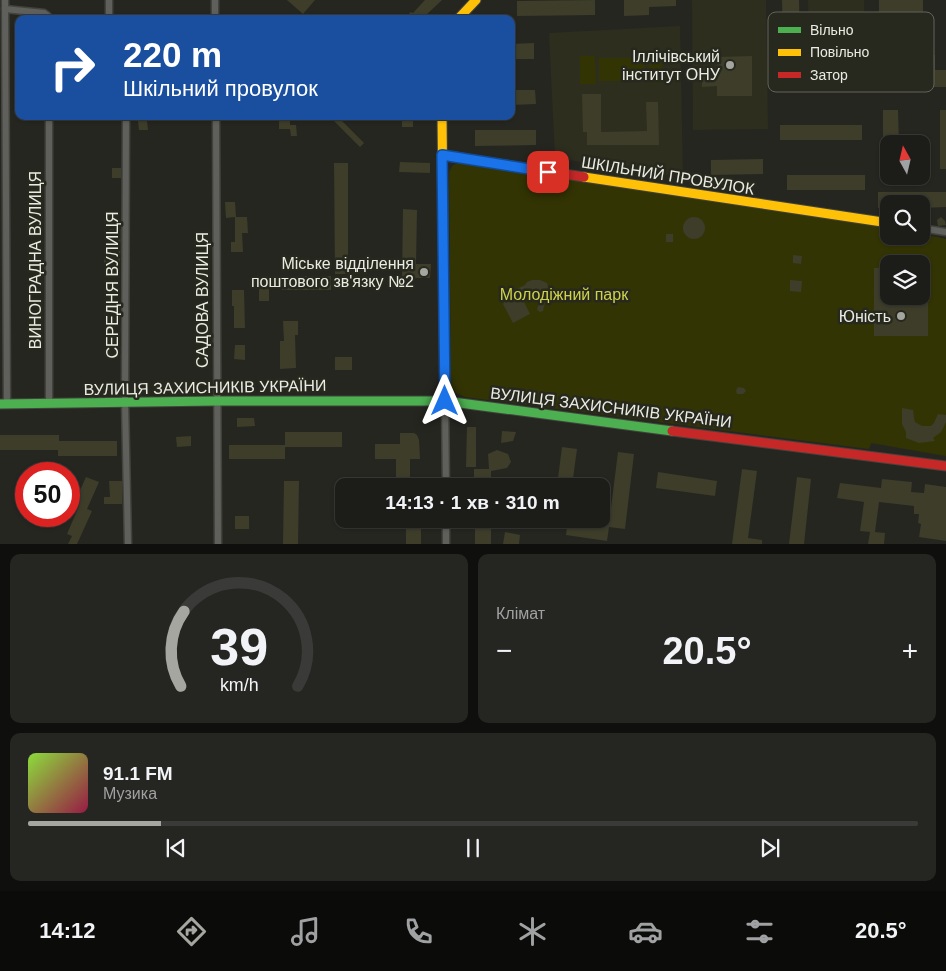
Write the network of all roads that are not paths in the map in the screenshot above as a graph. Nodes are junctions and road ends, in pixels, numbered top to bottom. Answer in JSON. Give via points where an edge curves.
{"nodes":[{"id":1,"x":5,"y":0,"type":"edge"},
{"id":2,"x":109,"y":0,"type":"edge"},
{"id":3,"x":215,"y":0,"type":"edge"},
{"id":4,"x":476,"y":0,"type":"edge"},
{"id":5,"x":5,"y":9,"type":"junction"},
{"id":6,"x":47,"y":15,"type":"edge"},
{"id":7,"x":109,"y":15,"type":"edge"},
{"id":8,"x":215,"y":15,"type":"edge"},
{"id":9,"x":462,"y":15,"type":"edge"},
{"id":10,"x":49,"y":120,"type":"edge"},
{"id":11,"x":126,"y":120,"type":"edge"},
{"id":12,"x":216,"y":120,"type":"edge"},
{"id":13,"x":442,"y":120,"type":"edge"},
{"id":14,"x":442,"y":155,"type":"junction"},
{"id":15,"x":880,"y":222,"type":"edge"},
{"id":16,"x":930,"y":229,"type":"edge"},
{"id":17,"x":946,"y":232,"type":"edge"},
{"id":18,"x":217,"y":401,"type":"junction"},
{"id":19,"x":445,"y":401,"type":"junction"},
{"id":20,"x":125,"y":402,"type":"junction"},
{"id":21,"x":49,"y":403,"type":"junction"},
{"id":22,"x":3,"y":404,"type":"edge"},
{"id":23,"x":946,"y":466,"type":"edge"},
{"id":24,"x":446,"y":478,"type":"edge"},
{"id":25,"x":446,"y":528,"type":"edge"},
{"id":26,"x":128,"y":544,"type":"edge"},
{"id":27,"x":218,"y":544,"type":"edge"},
{"id":28,"x":446,"y":544,"type":"edge"}],
"edges":[{"from":1,"to":5,"type":"street"},
{"from":2,"to":7,"type":"street"},
{"from":3,"to":8,"type":"street"},
{"from":4,"to":9,"type":"main road"},
{"from":5,"to":6,"type":"street"},
{"from":5,"to":22,"type":"street"},
{"from":10,"to":21,"type":"street","name":"ВИНОГРАДНА ВУЛИЦЯ"},
{"from":11,"to":20,"type":"street","name":"СЕРЕДНЯ ВУЛИЦЯ"},
{"from":12,"to":18,"type":"street","name":"САДОВА ВУЛИЦЯ"},
{"from":13,"to":14,"type":"main road"},
{"from":14,"to":15,"type":"main road","name":"ШКІЛЬНИЙ ПРОВУЛОК"},
{"from":14,"to":19,"type":"main road"},
{"from":16,"to":17,"type":"street"},
{"from":18,"to":19,"type":"main road","name":"ВУЛИЦЯ ЗАХИСНИКІВ УКРАЇНИ"},
{"from":18,"to":20,"type":"main road","name":"ВУЛИЦЯ ЗАХИСНИКІВ УКРАЇНИ"},
{"from":18,"to":27,"type":"street","name":"САДОВА ВУЛИЦЯ"},
{"from":19,"to":23,"type":"main road","name":"ВУЛИЦЯ ЗАХИСНИКІВ УКРАЇНИ"},
{"from":19,"to":24,"type":"street"},
{"from":20,"to":21,"type":"main road","name":"ВУЛИЦЯ ЗАХИСНИКІВ УКРАЇНИ"},
{"from":20,"to":26,"type":"street","name":"СЕРЕДНЯ ВУЛИЦЯ"},
{"from":21,"to":22,"type":"main road","name":"ВУЛИЦЯ ЗАХИСНИКІВ УКРАЇНИ"},
{"from":25,"to":28,"type":"street"}]}
